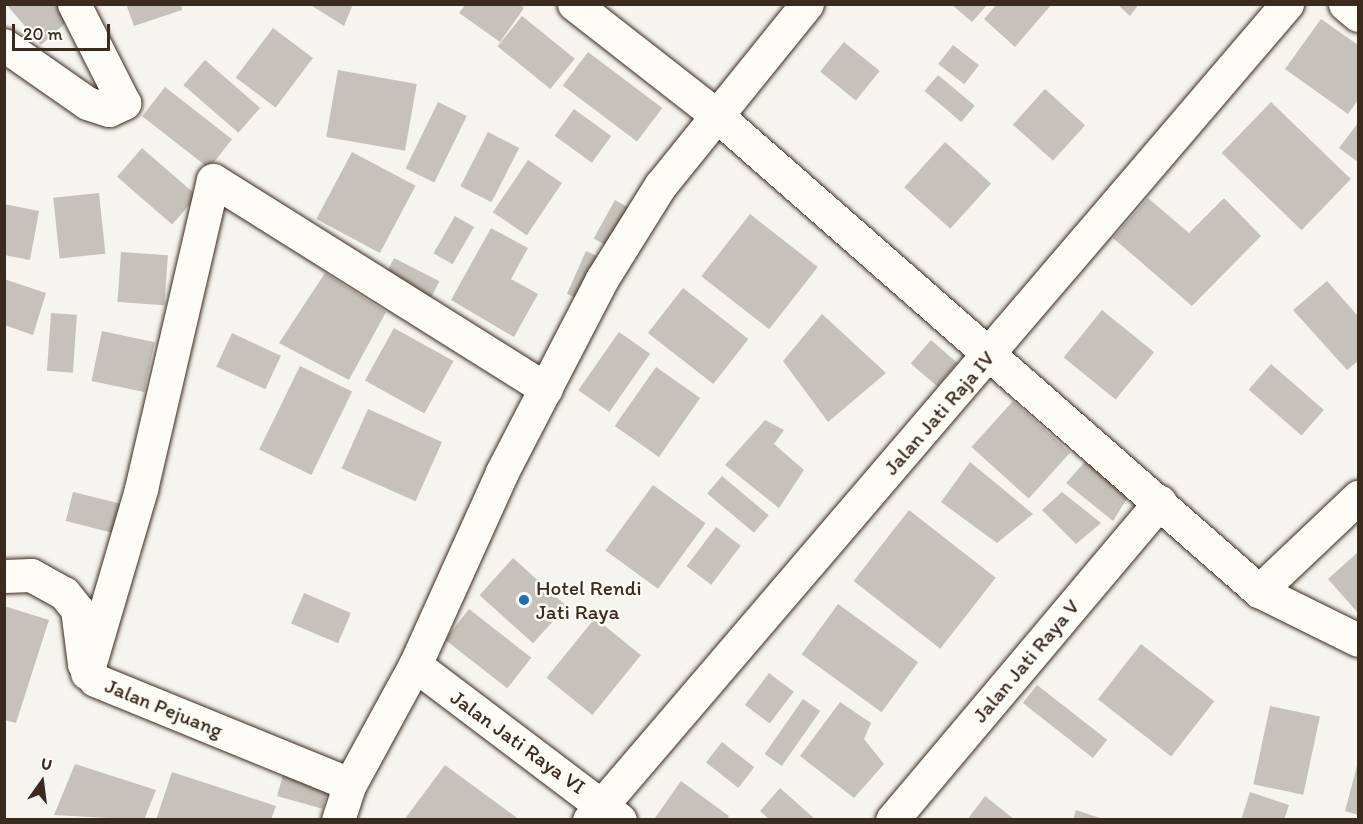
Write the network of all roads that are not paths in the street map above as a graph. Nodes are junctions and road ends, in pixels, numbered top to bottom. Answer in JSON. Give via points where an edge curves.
{"nodes":[{"id":1,"x":74,"y":4,"type":"edge"},
{"id":2,"x":574,"y":4,"type":"edge"},
{"id":3,"x":807,"y":4,"type":"edge"},
{"id":4,"x":1287,"y":4,"type":"edge"},
{"id":5,"x":1345,"y":4,"type":"edge"},
{"id":6,"x":1359,"y":15,"type":"edge"},
{"id":7,"x":4,"y":45,"type":"edge"},
{"id":8,"x":715,"y":114,"type":"junction"},
{"id":9,"x":988,"y":357,"type":"junction"},
{"id":10,"x":546,"y":389,"type":"junction"},
{"id":11,"x":1359,"y":497,"type":"edge"},
{"id":12,"x":1160,"y":502,"type":"junction"},
{"id":13,"x":4,"y":576,"type":"edge"},
{"id":14,"x":1259,"y":591,"type":"junction"},
{"id":15,"x":1359,"y":640,"type":"edge"},
{"id":16,"x":415,"y":665,"type":"junction"},
{"id":17,"x":87,"y":673,"type":"junction"},
{"id":18,"x":350,"y":784,"type":"junction"},
{"id":19,"x":603,"y":814,"type":"edge"},
{"id":20,"x":338,"y":819,"type":"edge"},
{"id":21,"x":892,"y":819,"type":"edge"}],
"edges":[{"from":1,"to":7,"type":"street","via":[[124,104],[109,110],[87,103]]},
{"from":2,"to":8,"type":"street"},
{"from":3,"to":8,"type":"street"},
{"from":4,"to":9,"type":"street","name":"Jalan Jati Raja IV"},
{"from":5,"to":6,"type":"street"},
{"from":8,"to":9,"type":"street"},
{"from":8,"to":10,"type":"street","via":[[660,186],[602,279]]},
{"from":9,"to":12,"type":"street"},
{"from":9,"to":19,"type":"street","name":"Jalan Jati Raja IV"},
{"from":10,"to":16,"type":"street"},
{"from":10,"to":17,"type":"street","via":[[213,180],[141,489]]},
{"from":11,"to":14,"type":"street"},
{"from":12,"to":14,"type":"street"},
{"from":12,"to":21,"type":"street","name":"Jalan Jati Raya V"},
{"from":13,"to":17,"type":"street","name":"Jalan Pejuang","via":[[31,575],[64,593],[84,629]]},
{"from":14,"to":15,"type":"street"},
{"from":16,"to":18,"type":"street"},
{"from":16,"to":19,"type":"street","name":"Jalan Jati Raya VI"},
{"from":17,"to":18,"type":"street","name":"Jalan Pejuang","via":[[128,695]]},
{"from":18,"to":20,"type":"street"}]}
